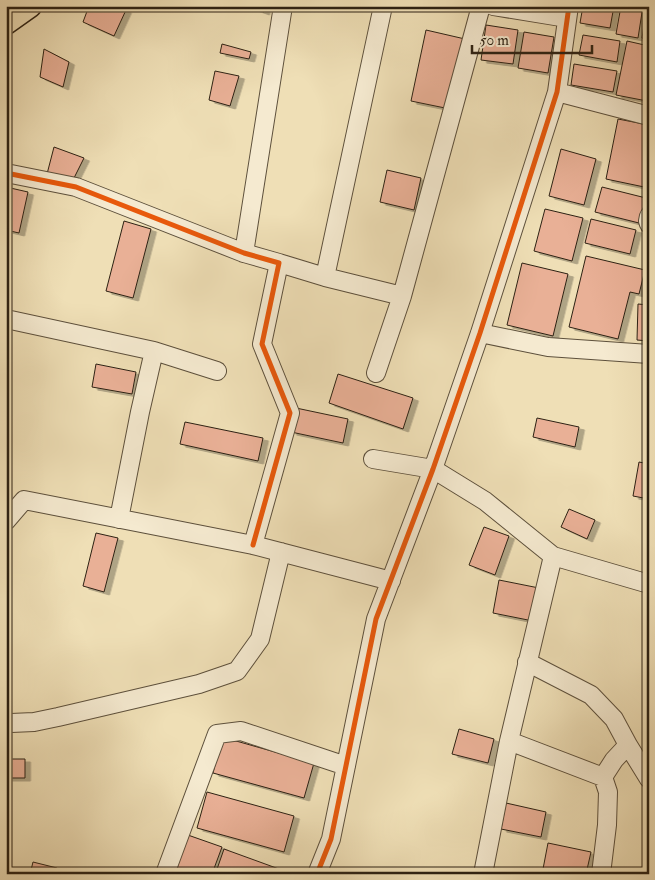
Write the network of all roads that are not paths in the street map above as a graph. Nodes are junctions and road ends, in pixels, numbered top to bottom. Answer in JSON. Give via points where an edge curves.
{"nodes":[{"id":1,"x":30,"y":6,"type":"edge"},
{"id":2,"x":284,"y":6,"type":"edge"},
{"id":3,"x":383,"y":6,"type":"edge"},
{"id":4,"x":481,"y":6,"type":"edge"},
{"id":5,"x":493,"y":6,"type":"edge"},
{"id":6,"x":568,"y":12,"type":"edge"},
{"id":7,"x":6,"y":23,"type":"edge"},
{"id":8,"x":557,"y":92,"type":"junction"},
{"id":9,"x":649,"y":116,"type":"edge"},
{"id":10,"x":6,"y":173,"type":"edge"},
{"id":11,"x":649,"y":216,"type":"edge"},
{"id":12,"x":649,"y":224,"type":"edge"},
{"id":13,"x":244,"y":253,"type":"junction"},
{"id":14,"x":279,"y":263,"type":"junction"},
{"id":15,"x":325,"y":277,"type":"junction"},
{"id":16,"x":402,"y":296,"type":"junction"},
{"id":17,"x":6,"y":319,"type":"edge"},
{"id":18,"x":480,"y":333,"type":"junction"},
{"id":19,"x":154,"y":352,"type":"junction"},
{"id":20,"x":649,"y":354,"type":"edge"},
{"id":21,"x":217,"y":371,"type":"dead end"},
{"id":22,"x":376,"y":373,"type":"dead end"},
{"id":23,"x":373,"y":458,"type":"dead end"},
{"id":24,"x":433,"y":469,"type":"junction"},
{"id":25,"x":119,"y":519,"type":"junction"},
{"id":26,"x":6,"y":521,"type":"edge"},
{"id":27,"x":253,"y":545,"type":"junction"},
{"id":28,"x":281,"y":552,"type":"junction"},
{"id":29,"x":554,"y":556,"type":"junction"},
{"id":30,"x":391,"y":580,"type":"junction"},
{"id":31,"x":649,"y":584,"type":"edge"},
{"id":32,"x":527,"y":662,"type":"junction"},
{"id":33,"x":11,"y":723,"type":"dead end"},
{"id":34,"x":509,"y":741,"type":"junction"},
{"id":35,"x":628,"y":745,"type":"junction"},
{"id":36,"x":346,"y":766,"type":"junction"},
{"id":37,"x":603,"y":777,"type":"junction"},
{"id":38,"x":649,"y":779,"type":"edge"},
{"id":39,"x":165,"y":874,"type":"edge"},
{"id":40,"x":316,"y":874,"type":"edge"},
{"id":41,"x":483,"y":874,"type":"edge"},
{"id":42,"x":601,"y":874,"type":"edge"}],
"edges":[{"from":1,"to":7,"type":"main road"},
{"from":2,"to":13,"type":"street"},
{"from":3,"to":15,"type":"street"},
{"from":4,"to":16,"type":"street"},
{"from":5,"to":6,"type":"street"},
{"from":6,"to":8,"type":"street"},
{"from":8,"to":9,"type":"street"},
{"from":8,"to":18,"type":"street"},
{"from":10,"to":13,"type":"street","via":[[76,187]]},
{"from":11,"to":12,"type":"street"},
{"from":13,"to":14,"type":"street"},
{"from":14,"to":15,"type":"street"},
{"from":14,"to":27,"type":"street","via":[[262,344],[290,413]]},
{"from":15,"to":16,"type":"street"},
{"from":16,"to":22,"type":"street"},
{"from":17,"to":19,"type":"street"},
{"from":18,"to":20,"type":"street","via":[[548,347]]},
{"from":18,"to":24,"type":"street"},
{"from":19,"to":21,"type":"street"},
{"from":19,"to":25,"type":"street"},
{"from":23,"to":24,"type":"street"},
{"from":24,"to":29,"type":"street","via":[[485,500]]},
{"from":24,"to":30,"type":"street"},
{"from":25,"to":26,"type":"street","via":[[24,500]]},
{"from":25,"to":27,"type":"street"},
{"from":27,"to":28,"type":"street"},
{"from":28,"to":30,"type":"street"},
{"from":28,"to":33,"type":"street","via":[[260,639],[237,671],[199,684],[58,717]]},
{"from":29,"to":31,"type":"street"},
{"from":29,"to":32,"type":"street"},
{"from":30,"to":36,"type":"street","via":[[376,619]]},
{"from":32,"to":34,"type":"street"},
{"from":32,"to":35,"type":"street","via":[[592,695],[614,719]]},
{"from":34,"to":37,"type":"street"},
{"from":34,"to":41,"type":"street"},
{"from":35,"to":37,"type":"street"},
{"from":35,"to":38,"type":"street"},
{"from":36,"to":39,"type":"street","via":[[241,731],[217,734]]},
{"from":36,"to":40,"type":"street","via":[[331,839]]},
{"from":37,"to":42,"type":"street","via":[[608,792]]}]}
